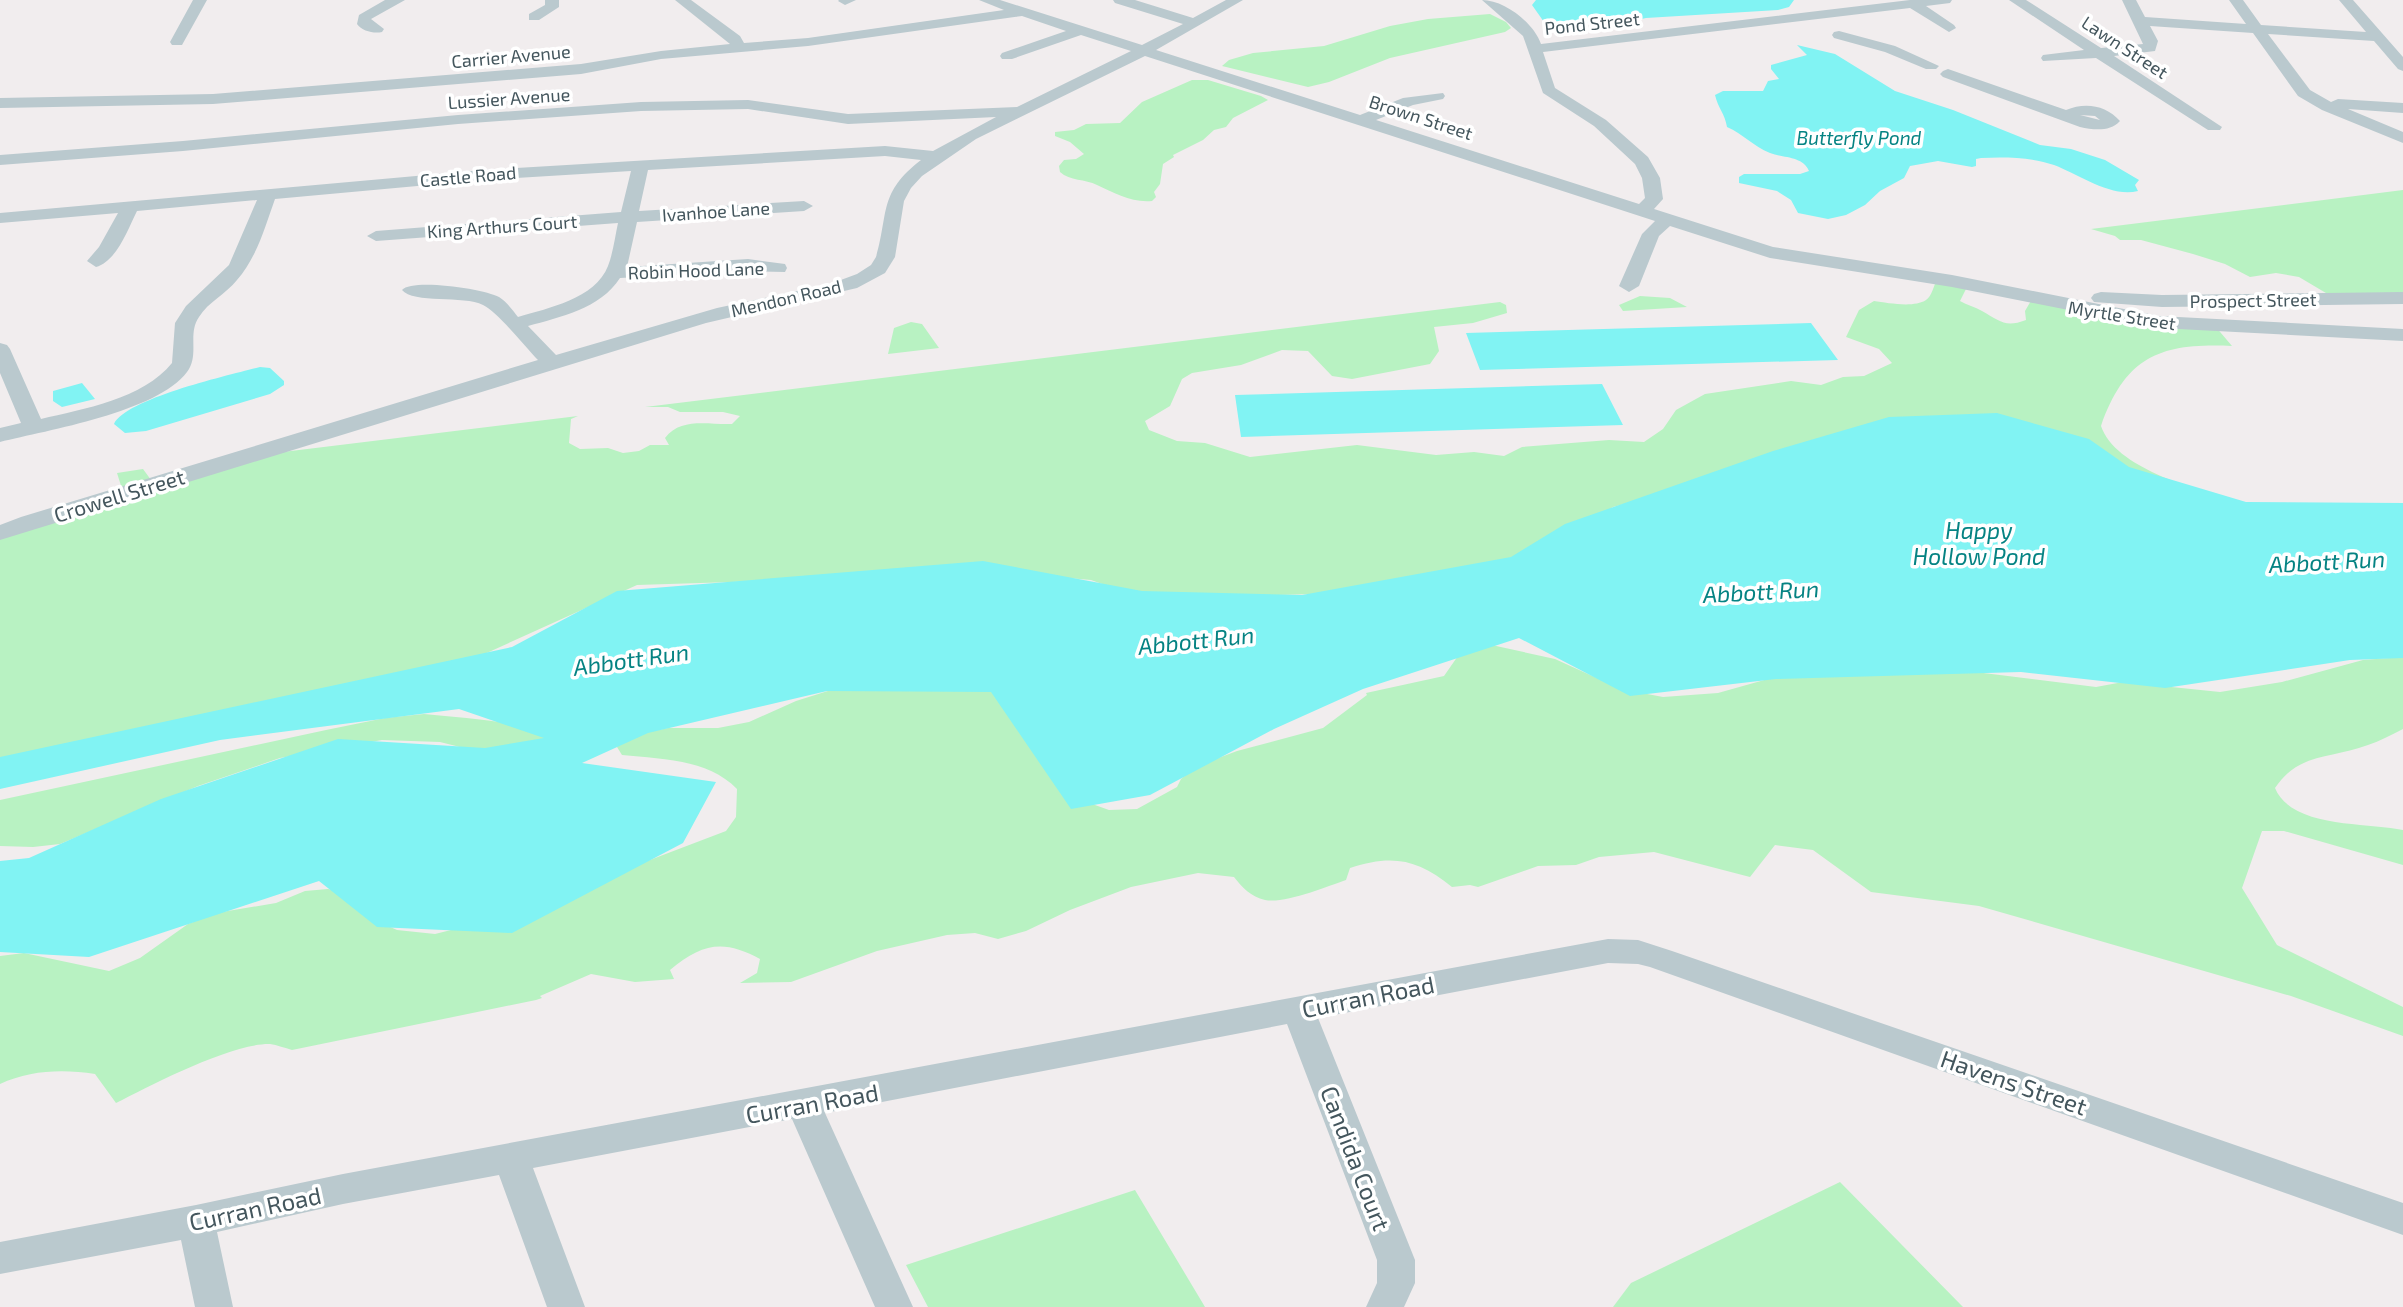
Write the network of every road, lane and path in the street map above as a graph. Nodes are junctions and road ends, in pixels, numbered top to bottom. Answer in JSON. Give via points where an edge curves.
{"nodes":[{"id":1,"x":200,"y":0,"type":"edge"},
{"id":2,"x":398,"y":0,"type":"edge"},
{"id":3,"x":552,"y":0,"type":"edge"},
{"id":4,"x":682,"y":0,"type":"edge"},
{"id":5,"x":986,"y":0,"type":"edge"},
{"id":6,"x":1120,"y":0,"type":"edge"},
{"id":7,"x":1236,"y":0,"type":"edge"},
{"id":8,"x":1489,"y":0,"type":"edge"},
{"id":9,"x":1945,"y":0,"type":"edge"},
{"id":10,"x":2016,"y":0,"type":"edge"},
{"id":11,"x":2129,"y":0,"type":"edge"},
{"id":12,"x":2236,"y":0,"type":"edge"},
{"id":13,"x":2346,"y":0,"type":"edge"},
{"id":14,"x":1913,"y":4,"type":"junction"},
{"id":15,"x":1022,"y":11,"type":"junction"},
{"id":16,"x":534,"y":17,"type":"dead end"},
{"id":17,"x":1795,"y":18,"type":"junction"},
{"id":18,"x":2140,"y":22,"type":"junction"},
{"id":19,"x":1195,"y":23,"type":"junction"},
{"id":20,"x":1950,"y":27,"type":"dead end"},
{"id":21,"x":377,"y":29,"type":"dead end"},
{"id":22,"x":2257,"y":29,"type":"junction"},
{"id":23,"x":1082,"y":30,"type":"junction"},
{"id":24,"x":2378,"y":37,"type":"junction"},
{"id":25,"x":177,"y":42,"type":"dead end"},
{"id":26,"x":739,"y":48,"type":"junction"},
{"id":27,"x":1535,"y":49,"type":"junction"},
{"id":28,"x":1146,"y":50,"type":"junction"},
{"id":29,"x":2101,"y":54,"type":"junction"},
{"id":30,"x":1007,"y":56,"type":"dead end"},
{"id":31,"x":2048,"y":58,"type":"dead end"},
{"id":32,"x":2403,"y":66,"type":"edge"},
{"id":33,"x":479,"y":78,"type":"junction"},
{"id":34,"x":1437,"y":96,"type":"dead end"},
{"id":35,"x":0,"y":103,"type":"edge"},
{"id":36,"x":2320,"y":104,"type":"junction"},
{"id":37,"x":2403,"y":108,"type":"edge"},
{"id":38,"x":1020,"y":113,"type":"junction"},
{"id":39,"x":2071,"y":117,"type":"dead end"},
{"id":40,"x":463,"y":120,"type":"junction"},
{"id":41,"x":1362,"y":120,"type":"junction"},
{"id":42,"x":2214,"y":127,"type":"dead end"},
{"id":43,"x":2403,"y":138,"type":"edge"},
{"id":44,"x":937,"y":157,"type":"junction"},
{"id":45,"x":0,"y":160,"type":"edge"},
{"id":46,"x":641,"y":165,"type":"junction"},
{"id":47,"x":268,"y":194,"type":"junction"},
{"id":48,"x":131,"y":206,"type":"junction"},
{"id":49,"x":804,"y":206,"type":"dead end"},
{"id":50,"x":1642,"y":211,"type":"junction"},
{"id":51,"x":629,"y":217,"type":"junction"},
{"id":52,"x":0,"y":218,"type":"edge"},
{"id":53,"x":1667,"y":219,"type":"junction"},
{"id":54,"x":376,"y":236,"type":"dead end"},
{"id":55,"x":96,"y":261,"type":"dead end"},
{"id":56,"x":1845,"y":265,"type":"joint"},
{"id":57,"x":778,"y":268,"type":"dead end"},
{"id":58,"x":615,"y":273,"type":"junction"},
{"id":59,"x":1629,"y":286,"type":"dead end"},
{"id":60,"x":412,"y":290,"type":"dead end"},
{"id":61,"x":2019,"y":296,"type":"junction"},
{"id":62,"x":2403,"y":298,"type":"edge"},
{"id":63,"x":515,"y":324,"type":"junction"},
{"id":64,"x":2403,"y":335,"type":"edge"},
{"id":65,"x":0,"y":349,"type":"edge"},
{"id":66,"x":186,"y":355,"type":"joint"},
{"id":67,"x":552,"y":363,"type":"junction"},
{"id":68,"x":33,"y":426,"type":"junction"},
{"id":69,"x":0,"y":435,"type":"edge"},
{"id":70,"x":239,"y":459,"type":"joint"},
{"id":71,"x":0,"y":533,"type":"edge"},
{"id":72,"x":1624,"y":950,"type":"joint"},
{"id":73,"x":1298,"y":1009,"type":"junction"},
{"id":74,"x":803,"y":1104,"type":"junction"},
{"id":75,"x":511,"y":1157,"type":"junction"},
{"id":76,"x":2403,"y":1219,"type":"edge"},
{"id":77,"x":196,"y":1221,"type":"junction"},
{"id":78,"x":0,"y":1258,"type":"edge"},
{"id":79,"x":214,"y":1307,"type":"edge"},
{"id":80,"x":566,"y":1307,"type":"edge"},
{"id":81,"x":894,"y":1307,"type":"edge"},
{"id":82,"x":1385,"y":1307,"type":"edge"}],
"edges":[{"from":1,"to":25,"type":"street"},
{"from":2,"to":21,"type":"street","via":[[364,18],[364,24]]},
{"from":3,"to":16,"type":"street","via":[[550,10]]},
{"from":4,"to":26,"type":"street","via":[[734,39]]},
{"from":5,"to":15,"type":"street","name":"Brown Street"},
{"from":6,"to":19,"type":"street"},
{"from":7,"to":19,"type":"street","name":"Mendon Road"},
{"from":8,"to":27,"type":"street","via":[[1528,31]]},
{"from":9,"to":14,"type":"street","name":"Pond Street"},
{"from":10,"to":29,"type":"street","name":"Lawn Street"},
{"from":11,"to":18,"type":"street"},
{"from":12,"to":22,"type":"street"},
{"from":13,"to":24,"type":"street"},
{"from":14,"to":17,"type":"street","name":"Pond Street"},
{"from":14,"to":20,"type":"street"},
{"from":15,"to":23,"type":"street","name":"Brown Street"},
{"from":15,"to":26,"type":"street","name":"Carrier Avenue","via":[[879,34]]},
{"from":17,"to":27,"type":"street","name":"Pond Street"},
{"from":17,"to":39,"type":"street","via":[[1890,49],[1931,66],[1928,71]]},
{"from":18,"to":22,"type":"street"},
{"from":18,"to":29,"type":"street","via":[[2152,43],[2150,48]]},
{"from":19,"to":28,"type":"street","name":"Mendon Road"},
{"from":22,"to":24,"type":"street"},
{"from":22,"to":36,"type":"street","via":[[2300,90]]},
{"from":23,"to":28,"type":"street","name":"Brown Street"},
{"from":23,"to":30,"type":"street"},
{"from":24,"to":32,"type":"street"},
{"from":26,"to":33,"type":"street","name":"Carrier Avenue"},
{"from":27,"to":50,"type":"street","via":[[1548,90],[1600,123],[1646,166],[1654,199]]},
{"from":28,"to":38,"type":"street","name":"Mendon Road"},
{"from":28,"to":41,"type":"street","name":"Brown Street"},
{"from":29,"to":31,"type":"street"},
{"from":29,"to":42,"type":"street","name":"Lawn Street"},
{"from":33,"to":35,"type":"street","name":"Carrier Avenue","via":[[214,99]]},
{"from":33,"to":40,"type":"street"},
{"from":34,"to":41,"type":"street","via":[[1409,101]]},
{"from":36,"to":37,"type":"street"},
{"from":36,"to":43,"type":"street"},
{"from":38,"to":40,"type":"street","name":"Lussier Avenue","via":[[848,119],[734,104]]},
{"from":38,"to":44,"type":"street","name":"Mendon Road"},
{"from":40,"to":45,"type":"street","name":"Lussier Avenue"},
{"from":41,"to":50,"type":"street","name":"Brown Street"},
{"from":44,"to":46,"type":"street","name":"Castle Road","via":[[885,151]]},
{"from":44,"to":67,"type":"street","name":"Mendon Road","via":[[900,190],[891,217],[888,257],[866,277],[841,287],[713,315]]},
{"from":46,"to":47,"type":"street","name":"Castle Road"},
{"from":46,"to":51,"type":"street"},
{"from":47,"to":48,"type":"street","name":"Castle Road"},
{"from":47,"to":66,"type":"street","via":[[239,266],[187,318],[182,329]]},
{"from":48,"to":52,"type":"street","name":"Castle Road"},
{"from":48,"to":55,"type":"street"},
{"from":49,"to":51,"type":"street","name":"Ivanhoe Lane"},
{"from":50,"to":53,"type":"street","name":"Brown Street"},
{"from":51,"to":54,"type":"street","name":"King Arthurs Court"},
{"from":51,"to":58,"type":"street"},
{"from":53,"to":56,"type":"street","name":"Brown Street","via":[[1770,252]]},
{"from":53,"to":59,"type":"street","via":[[1651,234]]},
{"from":56,"to":61,"type":"street","name":"Myrtle Street"},
{"from":57,"to":58,"type":"street","name":"Robin Hood Lane","via":[[748,265]]},
{"from":58,"to":63,"type":"street","via":[[606,285],[578,303]]},
{"from":60,"to":63,"type":"street","via":[[485,298]]},
{"from":61,"to":62,"type":"street","name":"Prospect Street","via":[[2041,293],[2154,301]]},
{"from":61,"to":64,"type":"street","name":"Myrtle Street","via":[[2180,325]]},
{"from":63,"to":67,"type":"street"},
{"from":65,"to":68,"type":"street"},
{"from":66,"to":68,"type":"street","via":[[174,375],[144,393]]},
{"from":67,"to":70,"type":"street","name":"Mendon Road"},
{"from":68,"to":69,"type":"street"},
{"from":70,"to":71,"type":"street","name":"Crowell Street"},
{"from":72,"to":73,"type":"street","name":"Curran Road"},
{"from":72,"to":76,"type":"street","name":"Havens Street","via":[[1661,959]]},
{"from":73,"to":74,"type":"street","name":"Curran Road"},
{"from":73,"to":82,"type":"street","name":"Candida Court","via":[[1396,1260],[1396,1283]]},
{"from":74,"to":75,"type":"street","name":"Curran Road"},
{"from":74,"to":81,"type":"street"},
{"from":75,"to":77,"type":"street","name":"Curran Road"},
{"from":75,"to":80,"type":"street"},
{"from":77,"to":78,"type":"street","name":"Curran Road"},
{"from":77,"to":79,"type":"street"}]}
